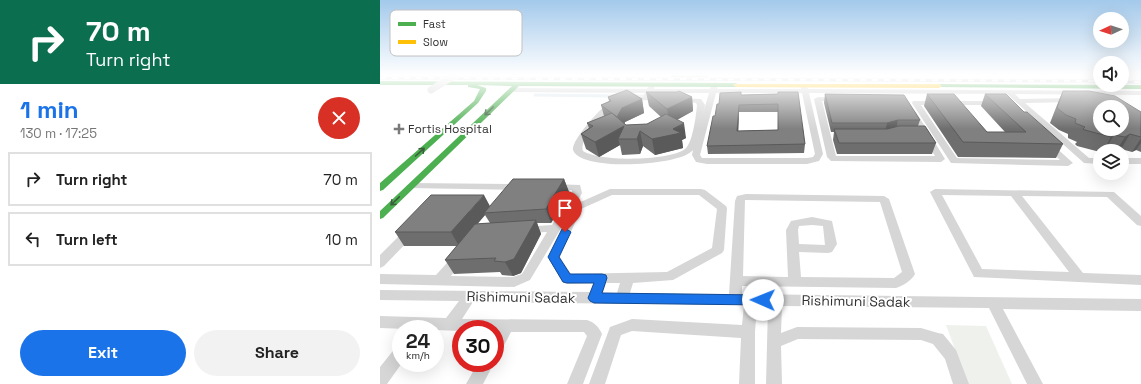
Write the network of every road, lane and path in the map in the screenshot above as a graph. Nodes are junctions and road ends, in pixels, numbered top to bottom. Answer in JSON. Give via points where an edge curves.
{"nodes":[{"id":1,"x":482,"y":93,"type":"edge"},
{"id":2,"x":508,"y":93,"type":"edge"},
{"id":3,"x":649,"y":93,"type":"edge"},
{"id":4,"x":712,"y":93,"type":"edge"},
{"id":5,"x":805,"y":93,"type":"edge"},
{"id":6,"x":817,"y":93,"type":"edge"},
{"id":7,"x":900,"y":93,"type":"edge"},
{"id":8,"x":910,"y":93,"type":"edge"},
{"id":9,"x":951,"y":93,"type":"edge"},
{"id":10,"x":993,"y":93,"type":"edge"},
{"id":11,"x":1009,"y":93,"type":"edge"},
{"id":12,"x":1089,"y":93,"type":"edge"},
{"id":13,"x":646,"y":99,"type":"junction"},
{"id":14,"x":818,"y":99,"type":"junction"},
{"id":15,"x":1018,"y":101,"type":"junction"},
{"id":16,"x":953,"y":103,"type":"junction"},
{"id":17,"x":913,"y":105,"type":"junction"},
{"id":18,"x":1045,"y":141,"type":"edge"},
{"id":19,"x":1093,"y":161,"type":"edge"},
{"id":20,"x":1129,"y":161,"type":"edge"},
{"id":21,"x":1141,"y":161,"type":"edge"},
{"id":22,"x":454,"y":185,"type":"junction"},
{"id":23,"x":412,"y":186,"type":"junction"},
{"id":24,"x":515,"y":186,"type":"junction"},
{"id":25,"x":528,"y":187,"type":"edge"},
{"id":26,"x":542,"y":187,"type":"edge"},
{"id":27,"x":380,"y":188,"type":"edge"},
{"id":28,"x":1015,"y":194,"type":"junction"},
{"id":29,"x":443,"y":196,"type":"edge"},
{"id":30,"x":506,"y":198,"type":"edge"},
{"id":31,"x":380,"y":216,"type":"edge"},
{"id":32,"x":1141,"y":222,"type":"edge"},
{"id":33,"x":417,"y":224,"type":"edge"},
{"id":34,"x":556,"y":228,"type":"junction"},
{"id":35,"x":517,"y":230,"type":"edge"},
{"id":36,"x":794,"y":248,"type":"dead end"},
{"id":37,"x":464,"y":250,"type":"edge"},
{"id":38,"x":380,"y":263,"type":"edge"},
{"id":39,"x":602,"y":278,"type":"junction"},
{"id":40,"x":628,"y":278,"type":"junction"},
{"id":41,"x":1080,"y":278,"type":"junction"},
{"id":42,"x":380,"y":279,"type":"edge"},
{"id":43,"x":440,"y":280,"type":"junction"},
{"id":44,"x":736,"y":280,"type":"junction"},
{"id":45,"x":1141,"y":280,"type":"edge"},
{"id":46,"x":795,"y":282,"type":"junction"},
{"id":47,"x":380,"y":295,"type":"edge"},
{"id":48,"x":470,"y":296,"type":"junction"},
{"id":49,"x":594,"y":298,"type":"junction"},
{"id":50,"x":622,"y":298,"type":"junction"},
{"id":51,"x":735,"y":300,"type":"junction"},
{"id":52,"x":751,"y":300,"type":"junction"},
{"id":53,"x":776,"y":300,"type":"junction"},
{"id":54,"x":993,"y":303,"type":"junction"},
{"id":55,"x":1141,"y":306,"type":"edge"},
{"id":56,"x":380,"y":322,"type":"edge"},
{"id":57,"x":392,"y":323,"type":"edge"},
{"id":58,"x":444,"y":324,"type":"edge"},
{"id":59,"x":450,"y":324,"type":"junction"},
{"id":60,"x":507,"y":326,"type":"junction"},
{"id":61,"x":504,"y":332,"type":"edge"},
{"id":62,"x":748,"y":332,"type":"junction"},
{"id":63,"x":774,"y":342,"type":"junction"},
{"id":64,"x":392,"y":364,"type":"edge"},
{"id":65,"x":481,"y":372,"type":"edge"},
{"id":66,"x":380,"y":380,"type":"edge"},
{"id":67,"x":474,"y":384,"type":"edge"},
{"id":68,"x":576,"y":384,"type":"edge"},
{"id":69,"x":597,"y":384,"type":"edge"},
{"id":70,"x":747,"y":384,"type":"edge"},
{"id":71,"x":774,"y":384,"type":"edge"},
{"id":72,"x":961,"y":384,"type":"edge"},
{"id":73,"x":1035,"y":384,"type":"edge"}],
"edges":[{"from":27,"to":1,"type":"main road","one_way":true,"via":[[476,102]]},
{"from":2,"to":23,"type":"main road","one_way":true},
{"from":3,"to":13,"type":"street"},
{"from":4,"to":5,"type":"street","via":[[696,155],[699,160],[707,162],[816,159],[819,154]]},
{"from":6,"to":14,"type":"street"},
{"from":7,"to":14,"type":"street","via":[[905,100]]},
{"from":8,"to":17,"type":"street"},
{"from":9,"to":16,"type":"street"},
{"from":10,"to":16,"type":"street","via":[[1002,101]]},
{"from":11,"to":15,"type":"street"},
{"from":12,"to":15,"type":"street","via":[[1099,100]]},
{"from":13,"to":13,"type":"street","via":[[627,99],[610,105],[580,139],[578,153],[584,158],[595,160],[643,161],[687,152],[692,146],[701,105],[698,101]]},
{"from":14,"to":17,"type":"street","via":[[830,136],[831,157],[834,159],[940,160],[921,133]]},
{"from":15,"to":19,"type":"street","via":[[1087,161]]},
{"from":16,"to":17,"type":"street"},
{"from":17,"to":18,"type":"street","via":[[954,161],[1068,163]]},
{"from":20,"to":21,"type":"street"},
{"from":22,"to":23,"type":"street"},
{"from":22,"to":24,"type":"street"},
{"from":22,"to":29,"type":"street"},
{"from":23,"to":31,"type":"main road","one_way":true},
{"from":24,"to":25,"type":"street"},
{"from":24,"to":30,"type":"street"},
{"from":26,"to":34,"type":"street","via":[[577,188],[577,193]]},
{"from":28,"to":32,"type":"street","via":[[1110,194]]},
{"from":28,"to":41,"type":"street"},
{"from":28,"to":41,"type":"street","via":[[935,192],[978,274]]},
{"from":33,"to":38,"type":"street"},
{"from":34,"to":35,"type":"street"},
{"from":34,"to":43,"type":"street","via":[[526,277],[514,282]]},
{"from":36,"to":46,"type":"street"},
{"from":37,"to":43,"type":"street"},
{"from":39,"to":40,"type":"street"},
{"from":39,"to":40,"type":"street","via":[[567,279],[554,257],[577,207],[610,192],[701,192],[722,208],[718,250],[670,277]]},
{"from":39,"to":49,"type":"street"},
{"from":40,"to":50,"type":"street"},
{"from":41,"to":45,"type":"street"},
{"from":42,"to":43,"type":"street"},
{"from":44,"to":46,"type":"street"},
{"from":44,"to":46,"type":"street","via":[[741,198],[884,199],[909,274],[896,283]]},
{"from":44,"to":51,"type":"street"},
{"from":47,"to":48,"type":"street","name":"Rishimuni Sadak"},
{"from":48,"to":49,"type":"street","name":"Rishimuni Sadak"},
{"from":48,"to":59,"type":"street"},
{"from":49,"to":50,"type":"street","name":"Rishimuni Sadak"},
{"from":50,"to":51,"type":"street","name":"Rishimuni Sadak"},
{"from":51,"to":52,"type":"street","name":"Rishimuni Sadak"},
{"from":52,"to":53,"type":"street","name":"Rishimuni Sadak"},
{"from":52,"to":62,"type":"street"},
{"from":53,"to":54,"type":"street","name":"Rishimuni Sadak"},
{"from":53,"to":63,"type":"street"},
{"from":54,"to":55,"type":"street","name":"Rishimuni Sadak"},
{"from":54,"to":73,"type":"street"},
{"from":56,"to":57,"type":"street"},
{"from":58,"to":59,"type":"street"},
{"from":59,"to":60,"type":"street"},
{"from":60,"to":61,"type":"street"},
{"from":60,"to":68,"type":"street","via":[[587,326],[595,334]]},
{"from":62,"to":69,"type":"street","via":[[632,325],[614,331]]},
{"from":62,"to":70,"type":"street"},
{"from":63,"to":71,"type":"street"},
{"from":63,"to":72,"type":"street","via":[[797,333],[922,334],[938,338],[951,355]]},
{"from":64,"to":66,"type":"street"},
{"from":65,"to":67,"type":"street"}]}
